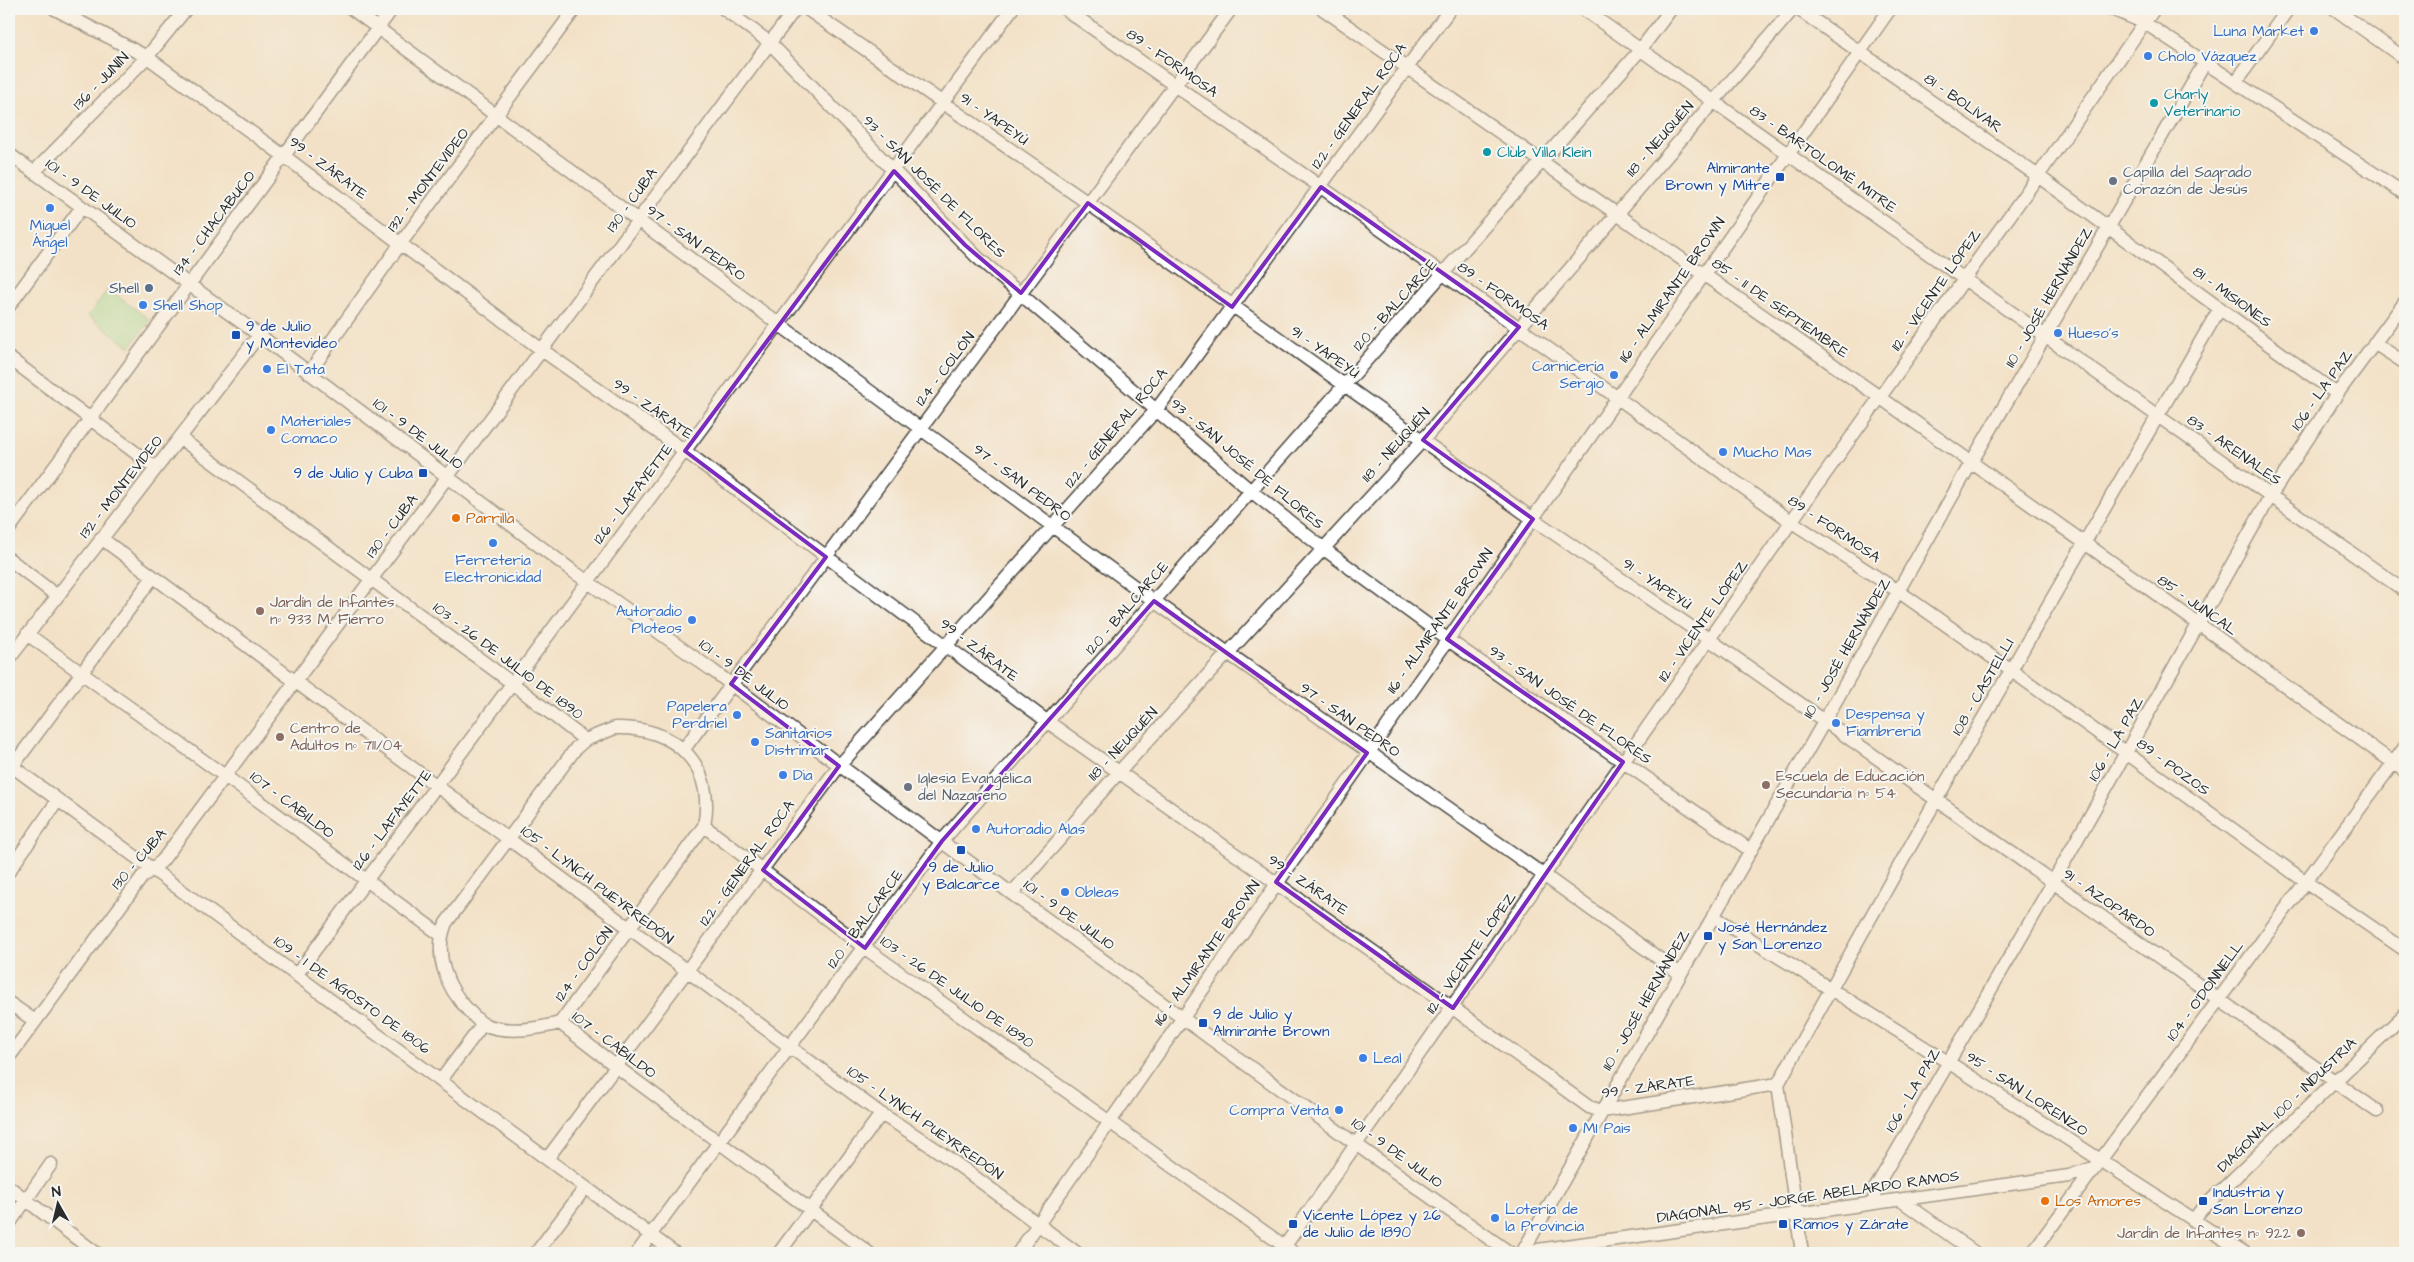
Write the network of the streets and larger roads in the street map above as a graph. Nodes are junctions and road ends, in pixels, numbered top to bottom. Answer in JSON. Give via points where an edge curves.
{"nodes":[{"id":1,"x":55,"y":9,"type":"edge"},
{"id":2,"x":186,"y":9,"type":"edge"},
{"id":3,"x":352,"y":9,"type":"edge"},
{"id":4,"x":392,"y":9,"type":"edge"},
{"id":5,"x":575,"y":9,"type":"edge"},
{"id":6,"x":724,"y":9,"type":"edge"},
{"id":7,"x":795,"y":9,"type":"edge"},
{"id":8,"x":807,"y":9,"type":"edge"},
{"id":9,"x":1012,"y":9,"type":"edge"},
{"id":10,"x":1065,"y":9,"type":"edge"},
{"id":11,"x":1231,"y":9,"type":"edge"},
{"id":12,"x":1323,"y":9,"type":"edge"},
{"id":13,"x":1450,"y":9,"type":"edge"},
{"id":14,"x":1583,"y":9,"type":"edge"},
{"id":15,"x":1671,"y":9,"type":"edge"},
{"id":16,"x":1793,"y":9,"type":"edge"},
{"id":17,"x":1798,"y":9,"type":"edge"},
{"id":18,"x":1890,"y":9,"type":"edge"},
{"id":19,"x":2112,"y":9,"type":"edge"},
{"id":20,"x":2154,"y":9,"type":"edge"},
{"id":21,"x":2288,"y":9,"type":"edge"},
{"id":22,"x":2335,"y":9,"type":"edge"},
{"id":23,"x":2145,"y":23,"type":"junction"},
{"id":24,"x":378,"y":28,"type":"junction"},
{"id":25,"x":769,"y":42,"type":"junction"},
{"id":26,"x":1641,"y":49,"type":"junction"},
{"id":27,"x":1860,"y":51,"type":"junction"},
{"id":28,"x":147,"y":57,"type":"junction"},
{"id":29,"x":2405,"y":59,"type":"edge"},
{"id":30,"x":2205,"y":62,"type":"junction"},
{"id":31,"x":1407,"y":68,"type":"junction"},
{"id":32,"x":2236,"y":82,"type":"junction"},
{"id":33,"x":1174,"y":84,"type":"junction"},
{"id":34,"x":1714,"y":101,"type":"junction"},
{"id":35,"x":943,"y":103,"type":"junction"},
{"id":36,"x":496,"y":116,"type":"junction"},
{"id":37,"x":9,"y":154,"type":"edge"},
{"id":38,"x":1787,"y":154,"type":"junction"},
{"id":39,"x":284,"y":156,"type":"junction"},
{"id":40,"x":1542,"y":162,"type":"junction"},
{"id":41,"x":894,"y":171,"type":"junction"},
{"id":42,"x":34,"y":172,"type":"junction"},
{"id":43,"x":2038,"y":176,"type":"junction"},
{"id":44,"x":1321,"y":187,"type":"junction"},
{"id":45,"x":2405,"y":194,"type":"edge"},
{"id":46,"x":1088,"y":204,"type":"junction"},
{"id":47,"x":81,"y":208,"type":"junction"},
{"id":48,"x":1617,"y":214,"type":"junction"},
{"id":49,"x":638,"y":220,"type":"junction"},
{"id":50,"x":2109,"y":226,"type":"junction"},
{"id":51,"x":401,"y":243,"type":"junction"},
{"id":52,"x":1444,"y":274,"type":"junction"},
{"id":53,"x":1702,"y":275,"type":"junction"},
{"id":54,"x":1964,"y":278,"type":"junction"},
{"id":55,"x":188,"y":285,"type":"junction"},
{"id":56,"x":1021,"y":293,"type":"junction"},
{"id":57,"x":2405,"y":302,"type":"edge"},
{"id":58,"x":9,"y":306,"type":"edge"},
{"id":59,"x":1232,"y":307,"type":"junction"},
{"id":60,"x":2220,"y":308,"type":"junction"},
{"id":61,"x":779,"y":324,"type":"junction"},
{"id":62,"x":1519,"y":327,"type":"junction"},
{"id":63,"x":259,"y":335,"type":"junction"},
{"id":64,"x":2045,"y":335,"type":"junction"},
{"id":65,"x":2374,"y":343,"type":"junction"},
{"id":66,"x":542,"y":350,"type":"junction"},
{"id":67,"x":9,"y":358,"type":"edge"},
{"id":68,"x":2405,"y":363,"type":"edge"},
{"id":69,"x":309,"y":374,"type":"junction"},
{"id":70,"x":1344,"y":386,"type":"junction"},
{"id":71,"x":2337,"y":394,"type":"junction"},
{"id":72,"x":1618,"y":396,"type":"junction"},
{"id":73,"x":1880,"y":398,"type":"junction"},
{"id":74,"x":1157,"y":409,"type":"junction"},
{"id":75,"x":2158,"y":416,"type":"junction"},
{"id":76,"x":90,"y":419,"type":"junction"},
{"id":77,"x":922,"y":428,"type":"junction"},
{"id":78,"x":180,"y":438,"type":"junction"},
{"id":79,"x":1423,"y":440,"type":"junction"},
{"id":80,"x":685,"y":451,"type":"junction"},
{"id":81,"x":1971,"y":463,"type":"junction"},
{"id":82,"x":156,"y":468,"type":"junction"},
{"id":83,"x":448,"y":477,"type":"junction"},
{"id":84,"x":1251,"y":491,"type":"junction"},
{"id":85,"x":2271,"y":495,"type":"junction"},
{"id":86,"x":1533,"y":519,"type":"junction"},
{"id":87,"x":1792,"y":522,"type":"junction"},
{"id":88,"x":1052,"y":526,"type":"junction"},
{"id":89,"x":9,"y":529,"type":"edge"},
{"id":90,"x":102,"y":538,"type":"junction"},
{"id":91,"x":2084,"y":544,"type":"junction"},
{"id":92,"x":1324,"y":549,"type":"junction"},
{"id":93,"x":826,"y":557,"type":"junction"},
{"id":94,"x":9,"y":559,"type":"edge"},
{"id":95,"x":153,"y":577,"type":"junction"},
{"id":96,"x":372,"y":579,"type":"junction"},
{"id":97,"x":587,"y":581,"type":"junction"},
{"id":98,"x":2405,"y":590,"type":"edge"},
{"id":99,"x":1898,"y":591,"type":"junction"},
{"id":100,"x":57,"y":596,"type":"junction"},
{"id":101,"x":1154,"y":602,"type":"junction"},
{"id":102,"x":2199,"y":626,"type":"junction"},
{"id":103,"x":27,"y":634,"type":"junction"},
{"id":104,"x":1447,"y":639,"type":"junction"},
{"id":105,"x":1710,"y":640,"type":"junction"},
{"id":106,"x":946,"y":646,"type":"junction"},
{"id":107,"x":1228,"y":655,"type":"junction"},
{"id":108,"x":9,"y":659,"type":"edge"},
{"id":109,"x":2012,"y":671,"type":"junction"},
{"id":110,"x":82,"y":672,"type":"junction"},
{"id":111,"x":297,"y":681,"type":"junction"},
{"id":112,"x":512,"y":683,"type":"junction"},
{"id":113,"x":731,"y":684,"type":"junction"},
{"id":114,"x":1048,"y":722,"type":"junction"},
{"id":115,"x":1823,"y":722,"type":"junction"},
{"id":116,"x":585,"y":740,"type":"junction"},
{"id":117,"x":2405,"y":747,"type":"edge"},
{"id":118,"x":684,"y":749,"type":"junction"},
{"id":119,"x":1367,"y":753,"type":"junction"},
{"id":120,"x":2126,"y":754,"type":"junction"},
{"id":121,"x":1624,"y":762,"type":"junction"},
{"id":122,"x":2394,"y":762,"type":"junction"},
{"id":123,"x":10,"y":765,"type":"edge"},
{"id":124,"x":839,"y":766,"type":"junction"},
{"id":125,"x":2405,"y":771,"type":"edge"},
{"id":126,"x":1119,"y":772,"type":"junction"},
{"id":127,"x":225,"y":776,"type":"junction"},
{"id":128,"x":438,"y":787,"type":"junction"},
{"id":129,"x":58,"y":800,"type":"junction"},
{"id":130,"x":1936,"y":800,"type":"junction"},
{"id":131,"x":704,"y":826,"type":"junction"},
{"id":132,"x":508,"y":838,"type":"junction"},
{"id":133,"x":942,"y":841,"type":"junction"},
{"id":134,"x":1750,"y":850,"type":"junction"},
{"id":135,"x":153,"y":868,"type":"junction"},
{"id":136,"x":763,"y":870,"type":"junction"},
{"id":137,"x":9,"y":871,"type":"edge"},
{"id":138,"x":1545,"y":876,"type":"junction"},
{"id":139,"x":367,"y":881,"type":"junction"},
{"id":140,"x":1276,"y":882,"type":"junction"},
{"id":141,"x":2306,"y":882,"type":"junction"},
{"id":142,"x":2052,"y":884,"type":"junction"},
{"id":143,"x":1012,"y":894,"type":"junction"},
{"id":144,"x":1713,"y":916,"type":"junction"},
{"id":145,"x":629,"y":929,"type":"junction"},
{"id":146,"x":441,"y":935,"type":"junction"},
{"id":147,"x":865,"y":948,"type":"junction"},
{"id":148,"x":2405,"y":950,"type":"edge"},
{"id":149,"x":687,"y":972,"type":"junction"},
{"id":150,"x":1679,"y":973,"type":"junction"},
{"id":151,"x":297,"y":974,"type":"junction"},
{"id":152,"x":1831,"y":988,"type":"junction"},
{"id":153,"x":2218,"y":1000,"type":"junction"},
{"id":154,"x":9,"y":1003,"type":"edge"},
{"id":155,"x":1453,"y":1008,"type":"junction"},
{"id":156,"x":2405,"y":1014,"type":"edge"},
{"id":157,"x":1182,"y":1018,"type":"junction"},
{"id":158,"x":35,"y":1021,"type":"junction"},
{"id":159,"x":560,"y":1023,"type":"junction"},
{"id":160,"x":483,"y":1024,"type":"junction"},
{"id":161,"x":790,"y":1047,"type":"junction"},
{"id":162,"x":9,"y":1057,"type":"edge"},
{"id":163,"x":1948,"y":1062,"type":"junction"},
{"id":164,"x":616,"y":1068,"type":"junction"},
{"id":165,"x":441,"y":1080,"type":"junction"},
{"id":166,"x":2334,"y":1082,"type":"junction"},
{"id":167,"x":1778,"y":1084,"type":"junction"},
{"id":168,"x":1602,"y":1111,"type":"junction"},
{"id":169,"x":2377,"y":1111,"type":"dead end"},
{"id":170,"x":881,"y":1114,"type":"junction"},
{"id":171,"x":1110,"y":1120,"type":"junction"},
{"id":172,"x":719,"y":1143,"type":"junction"},
{"id":173,"x":1356,"y":1144,"type":"junction"},
{"id":174,"x":547,"y":1160,"type":"junction"},
{"id":175,"x":51,"y":1164,"type":"dead end"},
{"id":176,"x":2098,"y":1164,"type":"junction"},
{"id":177,"x":9,"y":1188,"type":"edge"},
{"id":178,"x":584,"y":1188,"type":"junction"},
{"id":179,"x":26,"y":1200,"type":"junction"},
{"id":180,"x":1902,"y":1201,"type":"junction"},
{"id":181,"x":1874,"y":1204,"type":"junction"},
{"id":182,"x":811,"y":1211,"type":"junction"},
{"id":183,"x":1796,"y":1215,"type":"junction"},
{"id":184,"x":2193,"y":1221,"type":"junction"},
{"id":185,"x":9,"y":1224,"type":"edge"},
{"id":186,"x":1038,"y":1224,"type":"junction"},
{"id":187,"x":650,"y":1235,"type":"junction"},
{"id":188,"x":1286,"y":1251,"type":"edge"},
{"id":189,"x":1511,"y":1252,"type":"edge"},
{"id":190,"x":96,"y":1253,"type":"edge"},
{"id":191,"x":536,"y":1253,"type":"edge"},
{"id":192,"x":637,"y":1253,"type":"edge"},
{"id":193,"x":675,"y":1253,"type":"edge"},
{"id":194,"x":779,"y":1253,"type":"edge"},
{"id":195,"x":869,"y":1253,"type":"edge"},
{"id":196,"x":1018,"y":1253,"type":"edge"},
{"id":197,"x":1077,"y":1253,"type":"edge"},
{"id":198,"x":1802,"y":1253,"type":"edge"},
{"id":199,"x":1975,"y":1253,"type":"edge"},
{"id":200,"x":2032,"y":1253,"type":"edge"},
{"id":201,"x":2245,"y":1253,"type":"edge"}],
"edges":[{"from":1,"to":28,"type":"street","name":"99 - ZÁRATE"},
{"from":2,"to":28,"type":"street","name":"136 - JUNÍN"},
{"from":3,"to":24,"type":"street","name":"97 - SAN PEDRO"},
{"from":4,"to":24,"type":"street","name":"134 - CHACABUCO"},
{"from":5,"to":36,"type":"street","name":"132 - MONTEVIDEO"},
{"from":6,"to":25,"type":"street","name":"93 - SAN JOSÉ DE FLORES"},
{"from":7,"to":25,"type":"street","name":"130 - CUBA"},
{"from":8,"to":35,"type":"street","name":"91 - YAPEYÚ"},
{"from":9,"to":35,"type":"street","name":"126 - LAFAYETTE"},
{"from":10,"to":33,"type":"street","name":"89 - FORMOSA"},
{"from":11,"to":33,"type":"street","name":"124 - COLÓN"},
{"from":12,"to":31,"type":"street","name":"85 - 11 DE SEPTIEMBRE"},
{"from":13,"to":31,"type":"street","name":"122 - GENERAL ROCA"},
{"from":14,"to":26,"type":"street","name":"83 - BARTOLOMÉ MITRE"},
{"from":15,"to":26,"type":"street","name":"120 - BALCARCE"},
{"from":16,"to":34,"type":"street","name":"118 - NEUQUÉN"},
{"from":17,"to":27,"type":"street","name":"81 - BOLÍVAR"},
{"from":18,"to":27,"type":"street","name":"116 - ALMIRANTE BROWN"},
{"from":19,"to":23,"type":"street"},
{"from":20,"to":23,"type":"street","name":"112 - VICENTE LÓPEZ"},
{"from":21,"to":32,"type":"street"},
{"from":22,"to":29,"type":"street"},
{"from":23,"to":30,"type":"street"},
{"from":23,"to":43,"type":"street","name":"112 - VICENTE LÓPEZ"},
{"from":24,"to":36,"type":"street","name":"97 - SAN PEDRO"},
{"from":24,"to":39,"type":"street","name":"134 - CHACABUCO"},
{"from":25,"to":41,"type":"street","name":"93 - SAN JOSÉ DE FLORES"},
{"from":25,"to":49,"type":"street","name":"130 - CUBA"},
{"from":26,"to":34,"type":"street","name":"83 - BARTOLOMÉ MITRE"},
{"from":26,"to":40,"type":"street","name":"120 - BALCARCE"},
{"from":27,"to":38,"type":"street","name":"116 - ALMIRANTE BROWN"},
{"from":27,"to":43,"type":"street","name":"81 - BOLÍVAR"},
{"from":28,"to":39,"type":"street","name":"99 - ZÁRATE"},
{"from":28,"to":42,"type":"street","name":"136 - JUNÍN"},
{"from":30,"to":32,"type":"street"},
{"from":30,"to":50,"type":"street","name":"110 - JOSÉ HERNÁNDEZ"},
{"from":31,"to":40,"type":"street","name":"85 - 11 DE SEPTIEMBRE"},
{"from":31,"to":44,"type":"street","name":"122 - GENERAL ROCA"},
{"from":32,"to":45,"type":"street"},
{"from":33,"to":44,"type":"street","name":"89 - FORMOSA"},
{"from":33,"to":46,"type":"street","name":"124 - COLÓN"},
{"from":34,"to":38,"type":"street","name":"83 - BARTOLOMÉ MITRE"},
{"from":34,"to":48,"type":"street","name":"118 - NEUQUÉN"},
{"from":35,"to":41,"type":"street","name":"126 - LAFAYETTE"},
{"from":35,"to":46,"type":"street","name":"91 - YAPEYÚ"},
{"from":36,"to":49,"type":"street","name":"97 - SAN PEDRO"},
{"from":36,"to":51,"type":"street","name":"132 - MONTEVIDEO"},
{"from":37,"to":42,"type":"street","name":"101 - 9 DE JULIO"},
{"from":38,"to":53,"type":"street","name":"116 - ALMIRANTE BROWN"},
{"from":38,"to":54,"type":"street","name":"83 - BARTOLOMÉ MITRE"},
{"from":39,"to":51,"type":"street","name":"99 - ZÁRATE"},
{"from":39,"to":55,"type":"street","name":"134 - CHACABUCO"},
{"from":40,"to":48,"type":"street","name":"85 - 11 DE SEPTIEMBRE"},
{"from":40,"to":52,"type":"street","name":"120 - BALCARCE"},
{"from":41,"to":56,"type":"street","name":"93 - SAN JOSÉ DE FLORES","via":[[965,245]]},
{"from":41,"to":61,"type":"street","name":"126 - LAFAYETTE"},
{"from":42,"to":47,"type":"street","name":"101 - 9 DE JULIO"},
{"from":43,"to":50,"type":"street","name":"81 - BOLÍVAR"},
{"from":43,"to":54,"type":"street","name":"112 - VICENTE LÓPEZ"},
{"from":44,"to":52,"type":"street","name":"89 - FORMOSA"},
{"from":44,"to":59,"type":"street","name":"122 - GENERAL ROCA"},
{"from":46,"to":56,"type":"street","name":"124 - COLÓN"},
{"from":46,"to":59,"type":"street","name":"91 - YAPEYÚ"},
{"from":47,"to":55,"type":"street","name":"101 - 9 DE JULIO"},
{"from":47,"to":58,"type":"street"},
{"from":48,"to":53,"type":"street","name":"85 - 11 DE SEPTIEMBRE"},
{"from":48,"to":62,"type":"street","name":"118 - NEUQUÉN"},
{"from":49,"to":61,"type":"street","name":"97 - SAN PEDRO"},
{"from":49,"to":66,"type":"street","name":"130 - CUBA"},
{"from":50,"to":60,"type":"street","name":"81 - MISIONES"},
{"from":50,"to":64,"type":"street","name":"110 - JOSÉ HERNÁNDEZ"},
{"from":51,"to":66,"type":"street","name":"99 - ZÁRATE"},
{"from":51,"to":69,"type":"street","name":"132 - MONTEVIDEO"},
{"from":52,"to":62,"type":"street","name":"89 - FORMOSA"},
{"from":52,"to":70,"type":"street","name":"120 - BALCARCE"},
{"from":53,"to":72,"type":"street","name":"116 - ALMIRANTE BROWN"},
{"from":53,"to":73,"type":"street","name":"85 - 11 DE SEPTIEMBRE"},
{"from":54,"to":64,"type":"street","name":"83 - BARTOLOMÉ MITRE"},
{"from":54,"to":73,"type":"street","name":"112 - VICENTE LÓPEZ"},
{"from":55,"to":63,"type":"street","name":"101 - 9 DE JULIO"},
{"from":55,"to":76,"type":"street","name":"134 - CHACABUCO"},
{"from":56,"to":74,"type":"street","name":"93 - SAN JOSÉ DE FLORES"},
{"from":56,"to":77,"type":"street","name":"124 - COLÓN"},
{"from":57,"to":65,"type":"street","name":"106 - LA PAZ"},
{"from":59,"to":70,"type":"street","name":"91 - YAPEYÚ"},
{"from":59,"to":74,"type":"street","name":"122 - GENERAL ROCA"},
{"from":60,"to":71,"type":"street","name":"81 - MISIONES"},
{"from":60,"to":75,"type":"street","name":"108 - CASTELLI"},
{"from":61,"to":77,"type":"street","name":"97 - SAN PEDRO"},
{"from":61,"to":80,"type":"street","name":"126 - LAFAYETTE"},
{"from":62,"to":72,"type":"street","name":"89 - FORMOSA"},
{"from":62,"to":79,"type":"street","name":"118 - NEUQUÉN"},
{"from":63,"to":69,"type":"street","name":"101 - 9 DE JULIO"},
{"from":63,"to":78,"type":"street","name":"132 - MONTEVIDEO"},
{"from":64,"to":75,"type":"street","name":"83 - ARENALES"},
{"from":64,"to":81,"type":"street","name":"110 - JOSÉ HERNÁNDEZ"},
{"from":65,"to":68,"type":"street"},
{"from":65,"to":71,"type":"street","name":"106 - LA PAZ"},
{"from":66,"to":80,"type":"street","name":"99 - ZÁRATE"},
{"from":66,"to":83,"type":"street","name":"130 - CUBA"},
{"from":67,"to":76,"type":"street"},
{"from":69,"to":83,"type":"street","name":"101 - 9 DE JULIO"},
{"from":70,"to":79,"type":"street","name":"91 - YAPEYÚ"},
{"from":70,"to":84,"type":"street","name":"120 - BALCARCE"},
{"from":71,"to":85,"type":"street","name":"106 - LA PAZ"},
{"from":72,"to":86,"type":"street","name":"116 - ALMIRANTE BROWN"},
{"from":72,"to":87,"type":"street","name":"89 - FORMOSA"},
{"from":73,"to":81,"type":"street","name":"85 - 11 DE SEPTIEMBRE"},
{"from":73,"to":87,"type":"street","name":"112 - VICENTE LÓPEZ"},
{"from":74,"to":84,"type":"street","name":"93 - SAN JOSÉ DE FLORES"},
{"from":74,"to":88,"type":"street","name":"122 - GENERAL ROCA"},
{"from":75,"to":85,"type":"street","name":"83 - ARENALES"},
{"from":75,"to":91,"type":"street","name":"108 - CASTELLI"},
{"from":76,"to":82,"type":"street"},
{"from":76,"to":89,"type":"street","name":"134 - CHACABUCO"},
{"from":77,"to":88,"type":"street","name":"97 - SAN PEDRO"},
{"from":77,"to":93,"type":"street","name":"124 - COLÓN"},
{"from":78,"to":82,"type":"street","name":"132 - MONTEVIDEO"},
{"from":78,"to":96,"type":"street","name":"103 - 26 DE JULIO DE 1890"},
{"from":79,"to":86,"type":"street","name":"91 - YAPEYÚ"},
{"from":79,"to":92,"type":"street","name":"118 - NEUQUÉN"},
{"from":80,"to":93,"type":"street","name":"99 - ZÁRATE"},
{"from":80,"to":97,"type":"street","name":"126 - LAFAYETTE"},
{"from":81,"to":91,"type":"street","name":"85 - JUNCAL"},
{"from":81,"to":99,"type":"street","name":"110 - JOSÉ HERNÁNDEZ"},
{"from":82,"to":90,"type":"street","name":"132 - MONTEVIDEO"},
{"from":83,"to":96,"type":"street","name":"130 - CUBA"},
{"from":83,"to":97,"type":"street","name":"101 - 9 DE JULIO"},
{"from":84,"to":92,"type":"street","name":"93 - SAN JOSÉ DE FLORES"},
{"from":84,"to":101,"type":"street","name":"120 - BALCARCE"},
{"from":85,"to":98,"type":"street","name":"83 - ARENALES"},
{"from":85,"to":102,"type":"street","name":"106 - LA PAZ"},
{"from":86,"to":104,"type":"street","name":"116 - ALMIRANTE BROWN"},
{"from":86,"to":105,"type":"street","name":"91 - YAPEYÚ"},
{"from":87,"to":99,"type":"street","name":"89 - FORMOSA"},
{"from":87,"to":105,"type":"street","name":"112 - VICENTE LÓPEZ"},
{"from":88,"to":101,"type":"street","name":"97 - SAN PEDRO"},
{"from":88,"to":106,"type":"street","name":"122 - GENERAL ROCA"},
{"from":90,"to":95,"type":"street","name":"105 - LYNCH PUEYRREDÓN"},
{"from":90,"to":100,"type":"street","name":"132 - MONTEVIDEO"},
{"from":91,"to":102,"type":"street","name":"85 - JUNCAL"},
{"from":91,"to":109,"type":"street","name":"108 - CASTELLI"},
{"from":92,"to":104,"type":"street","name":"93 - SAN JOSÉ DE FLORES"},
{"from":92,"to":107,"type":"street","name":"118 - NEUQUÉN"},
{"from":93,"to":106,"type":"street","name":"99 - ZÁRATE"},
{"from":93,"to":113,"type":"street","name":"124 - COLÓN"},
{"from":94,"to":100,"type":"street"},
{"from":95,"to":110,"type":"street"},
{"from":95,"to":111,"type":"street","name":"105 - LYNCH PUEYRREDÓN"},
{"from":96,"to":111,"type":"street","name":"130 - CUBA"},
{"from":96,"to":112,"type":"street","name":"103 - 26 DE JULIO DE 1890"},
{"from":97,"to":112,"type":"street","name":"126 - LAFAYETTE"},
{"from":97,"to":113,"type":"street","name":"101 - 9 DE JULIO"},
{"from":99,"to":109,"type":"street","name":"89 - POZOS"},
{"from":99,"to":115,"type":"street","name":"110 - JOSÉ HERNÁNDEZ"},
{"from":100,"to":103,"type":"street","name":"132 - MONTEVIDEO"},
{"from":101,"to":107,"type":"street","name":"97 - SAN PEDRO"},
{"from":101,"to":114,"type":"street","name":"120 - BALCARCE"},
{"from":102,"to":120,"type":"street","name":"106 - LA PAZ"},
{"from":102,"to":122,"type":"street","name":"85 - JUNCAL"},
{"from":103,"to":108,"type":"street","name":"132 - MONTEVIDEO"},
{"from":103,"to":110,"type":"street","name":"107 - CABILDO"},
{"from":104,"to":119,"type":"street","name":"116 - ALMIRANTE BROWN"},
{"from":104,"to":121,"type":"street","name":"93 - SAN JOSÉ DE FLORES"},
{"from":105,"to":115,"type":"street","name":"91 - YAPEYÚ"},
{"from":105,"to":121,"type":"street","name":"112 - VICENTE LÓPEZ"},
{"from":106,"to":114,"type":"street","name":"99 - ZÁRATE"},
{"from":106,"to":124,"type":"street","name":"122 - GENERAL ROCA"},
{"from":107,"to":119,"type":"street","name":"97 - SAN PEDRO"},
{"from":107,"to":126,"type":"street","name":"118 - NEUQUÉN"},
{"from":109,"to":120,"type":"street","name":"89 - POZOS"},
{"from":109,"to":130,"type":"street","name":"108 - CASTELLI"},
{"from":110,"to":123,"type":"street"},
{"from":110,"to":127,"type":"street","name":"107 - CABILDO"},
{"from":111,"to":127,"type":"street","name":"130 - CUBA"},
{"from":111,"to":128,"type":"street","name":"105 - LYNCH PUEYRREDÓN"},
{"from":112,"to":116,"type":"street","name":"103 - 26 DE JULIO DE 1890"},
{"from":112,"to":128,"type":"street","name":"126 - LAFAYETTE"},
{"from":113,"to":118,"type":"street","name":"124 - COLÓN"},
{"from":113,"to":124,"type":"street","name":"101 - 9 DE JULIO"},
{"from":114,"to":126,"type":"street","name":"99 - ZÁRATE"},
{"from":114,"to":133,"type":"street","name":"120 - BALCARCE"},
{"from":115,"to":130,"type":"street","name":"91 - AZOPARDO"},
{"from":115,"to":134,"type":"street","name":"110 - JOSÉ HERNÁNDEZ"},
{"from":116,"to":118,"type":"street","name":"103 - 26 DE JULIO DE 1890","via":[[604,731],[632,728],[661,736]]},
{"from":116,"to":132,"type":"street"},
{"from":117,"to":122,"type":"street","name":"104 - O'DONNELL"},
{"from":118,"to":131,"type":"street","name":"103 - 26 DE JULIO DE 1890","via":[[704,786]]},
{"from":119,"to":138,"type":"street","name":"97 - SAN PEDRO"},
{"from":119,"to":140,"type":"street","name":"116 - ALMIRANTE BROWN"},
{"from":120,"to":141,"type":"street","name":"89 - POZOS"},
{"from":120,"to":142,"type":"street","name":"106 - LA PAZ"},
{"from":121,"to":134,"type":"street","name":"93 - SAN JOSÉ DE FLORES"},
{"from":121,"to":138,"type":"street","name":"112 - VICENTE LÓPEZ"},
{"from":122,"to":125,"type":"street","name":"85 - JUNCAL"},
{"from":122,"to":141,"type":"street","name":"104 - O'DONNELL"},
{"from":123,"to":129,"type":"street","name":"109 - 1 DE AGOSTO DE 1806"},
{"from":124,"to":133,"type":"street","name":"101 - 9 DE JULIO"},
{"from":124,"to":136,"type":"street","name":"122 - GENERAL ROCA"},
{"from":126,"to":140,"type":"street","name":"99 - ZÁRATE"},
{"from":126,"to":143,"type":"street","name":"118 - NEUQUÉN"},
{"from":127,"to":135,"type":"street","name":"130 - CUBA","via":[[162,861]]},
{"from":127,"to":139,"type":"street","name":"107 - CABILDO"},
{"from":128,"to":132,"type":"street","name":"105 - LYNCH PUEYRREDÓN"},
{"from":128,"to":139,"type":"street","name":"126 - LAFAYETTE"},
{"from":129,"to":135,"type":"street","name":"109 - 1 DE AGOSTO DE 1806"},
{"from":129,"to":137,"type":"street"},
{"from":130,"to":142,"type":"street","name":"91 - AZOPARDO"},
{"from":130,"to":152,"type":"street","name":"108 - CASTELLI"},
{"from":131,"to":136,"type":"street","name":"103 - 26 DE JULIO DE 1890"},
{"from":131,"to":145,"type":"street","name":"124 - COLÓN"},
{"from":132,"to":145,"type":"street","name":"105 - LYNCH PUEYRREDÓN"},
{"from":132,"to":146,"type":"street","via":[[446,923]]},
{"from":133,"to":143,"type":"street","name":"101 - 9 DE JULIO"},
{"from":133,"to":147,"type":"street","name":"120 - BALCARCE"},
{"from":134,"to":144,"type":"street","name":"110 - JOSÉ HERNÁNDEZ"},
{"from":135,"to":151,"type":"street","name":"109 - 1 DE AGOSTO DE 1806"},
{"from":135,"to":158,"type":"street","name":"130 - CUBA","via":[[142,876]]},
{"from":136,"to":147,"type":"street","name":"103 - 26 DE JULIO DE 1890"},
{"from":136,"to":149,"type":"street","name":"122 - GENERAL ROCA"},
{"from":138,"to":150,"type":"street","name":"97 - SAN PEDRO"},
{"from":138,"to":155,"type":"street","name":"112 - VICENTE LÓPEZ"},
{"from":139,"to":146,"type":"street","name":"107 - CABILDO"},
{"from":139,"to":151,"type":"street","name":"126 - LAFAYETTE"},
{"from":140,"to":155,"type":"street","name":"99 - ZÁRATE"},
{"from":140,"to":157,"type":"street","name":"116 - ALMIRANTE BROWN"},
{"from":141,"to":148,"type":"street","name":"89 - POZOS"},
{"from":141,"to":153,"type":"street","name":"104 - O'DONNELL"},
{"from":142,"to":153,"type":"street","name":"91 - AZOPARDO"},
{"from":142,"to":163,"type":"street","name":"106 - LA PAZ"},
{"from":143,"to":157,"type":"street","name":"101 - 9 DE JULIO"},
{"from":144,"to":150,"type":"street","name":"110 - JOSÉ HERNÁNDEZ"},
{"from":144,"to":152,"type":"street","name":"95 - SAN LORENZO"},
{"from":145,"to":149,"type":"street","name":"105 - LYNCH PUEYRREDÓN"},
{"from":145,"to":159,"type":"street","name":"124 - COLÓN"},
{"from":146,"to":160,"type":"street","via":[[442,961],[450,986],[465,1008]]},
{"from":147,"to":161,"type":"street","name":"120 - BALCARCE"},
{"from":147,"to":171,"type":"street","name":"103 - 26 DE JULIO DE 1890"},
{"from":149,"to":161,"type":"street","name":"105 - LYNCH PUEYRREDÓN"},
{"from":149,"to":164,"type":"street","name":"122 - GENERAL ROCA"},
{"from":150,"to":168,"type":"street","name":"110 - JOSÉ HERNÁNDEZ"},
{"from":151,"to":165,"type":"street","name":"109 - 1 DE AGOSTO DE 1806"},
{"from":152,"to":163,"type":"street","name":"95 - SAN LORENZO"},
{"from":152,"to":167,"type":"street","name":"108 - CASTELLI"},
{"from":153,"to":166,"type":"street","name":"91 - AZOPARDO"},
{"from":153,"to":176,"type":"street","name":"104 - O'DONNELL"},
{"from":154,"to":158,"type":"street"},
{"from":155,"to":168,"type":"street","name":"99 - ZÁRATE","via":[[1589,1107]]},
{"from":155,"to":173,"type":"street","name":"112 - VICENTE LÓPEZ"},
{"from":156,"to":166,"type":"street","name":"DIAGONAL 100 - INDUSTRIA"},
{"from":157,"to":171,"type":"street","name":"116 - ALMIRANTE BROWN"},
{"from":157,"to":173,"type":"street","name":"101 - 9 DE JULIO"},
{"from":158,"to":162,"type":"street","name":"130 - CUBA"},
{"from":159,"to":160,"type":"street","name":"107 - CABILDO","via":[[524,1029]]},
{"from":159,"to":164,"type":"street","name":"107 - CABILDO"},
{"from":160,"to":165,"type":"street"},
{"from":161,"to":170,"type":"street","name":"105 - LYNCH PUEYRREDÓN"},
{"from":161,"to":172,"type":"street","name":"120 - BALCARCE"},
{"from":163,"to":176,"type":"street","name":"95 - SAN LORENZO"},
{"from":163,"to":181,"type":"street","name":"106 - LA PAZ","via":[[1876,1187]]},
{"from":164,"to":172,"type":"street","name":"107 - CABILDO"},
{"from":164,"to":174,"type":"street","name":"122 - GENERAL ROCA"},
{"from":165,"to":174,"type":"street","name":"109 - 1 DE AGOSTO DE 1806"},
{"from":166,"to":169,"type":"street","name":"91 - AZOPARDO"},
{"from":166,"to":184,"type":"street","name":"DIAGONAL 100 - INDUSTRIA"},
{"from":167,"to":168,"type":"street","name":"99 - ZÁRATE"},
{"from":167,"to":183,"type":"street"},
{"from":168,"to":189,"type":"street","name":"110 - JOSÉ HERNÁNDEZ"},
{"from":170,"to":182,"type":"street"},
{"from":170,"to":186,"type":"street","name":"105 - LYNCH PUEYRREDÓN","via":[[993,1189]]},
{"from":171,"to":186,"type":"street","name":"116 - ALMIRANTE BROWN"},
{"from":171,"to":188,"type":"street","name":"103 - 26 DE JULIO DE 1890"},
{"from":172,"to":182,"type":"street","name":"107 - CABILDO"},
{"from":172,"to":187,"type":"street","name":"120 - BALCARCE"},
{"from":173,"to":188,"type":"street","name":"112 - VICENTE LÓPEZ"},
{"from":173,"to":189,"type":"street","name":"101 - 9 DE JULIO"},
{"from":174,"to":178,"type":"street","name":"109 - 1 DE AGOSTO DE 1806"},
{"from":175,"to":179,"type":"street"},
{"from":176,"to":180,"type":"street","name":"DIAGONAL 95 - JORGE ABELARDO RAMOS","via":[[2070,1176]]},
{"from":176,"to":184,"type":"street","name":"95 - SAN LORENZO"},
{"from":176,"to":200,"type":"street","name":"104 - O'DONNELL"},
{"from":177,"to":179,"type":"street"},
{"from":178,"to":187,"type":"street","name":"109 - 1 DE AGOSTO DE 1806"},
{"from":178,"to":191,"type":"street"},
{"from":179,"to":185,"type":"street"},
{"from":179,"to":190,"type":"street"},
{"from":180,"to":181,"type":"street","name":"DIAGONAL 95 - JORGE ABELARDO RAMOS"},
{"from":180,"to":199,"type":"street"},
{"from":181,"to":183,"type":"street","name":"DIAGONAL 95 - JORGE ABELARDO RAMOS"},
{"from":182,"to":194,"type":"street"},
{"from":182,"to":195,"type":"street","name":"107 - CABILDO"},
{"from":183,"to":189,"type":"street","name":"DIAGONAL 95 - JORGE ABELARDO RAMOS"},
{"from":183,"to":198,"type":"street"},
{"from":184,"to":201,"type":"street","name":"95 - SAN LORENZO"},
{"from":186,"to":196,"type":"street","name":"116 - ALMIRANTE BROWN"},
{"from":186,"to":197,"type":"street","name":"105 - LYNCH PUEYRREDÓN"},
{"from":187,"to":192,"type":"street","name":"120 - BALCARCE"},
{"from":187,"to":193,"type":"street","name":"109 - 1 DE AGOSTO DE 1806"}]}
